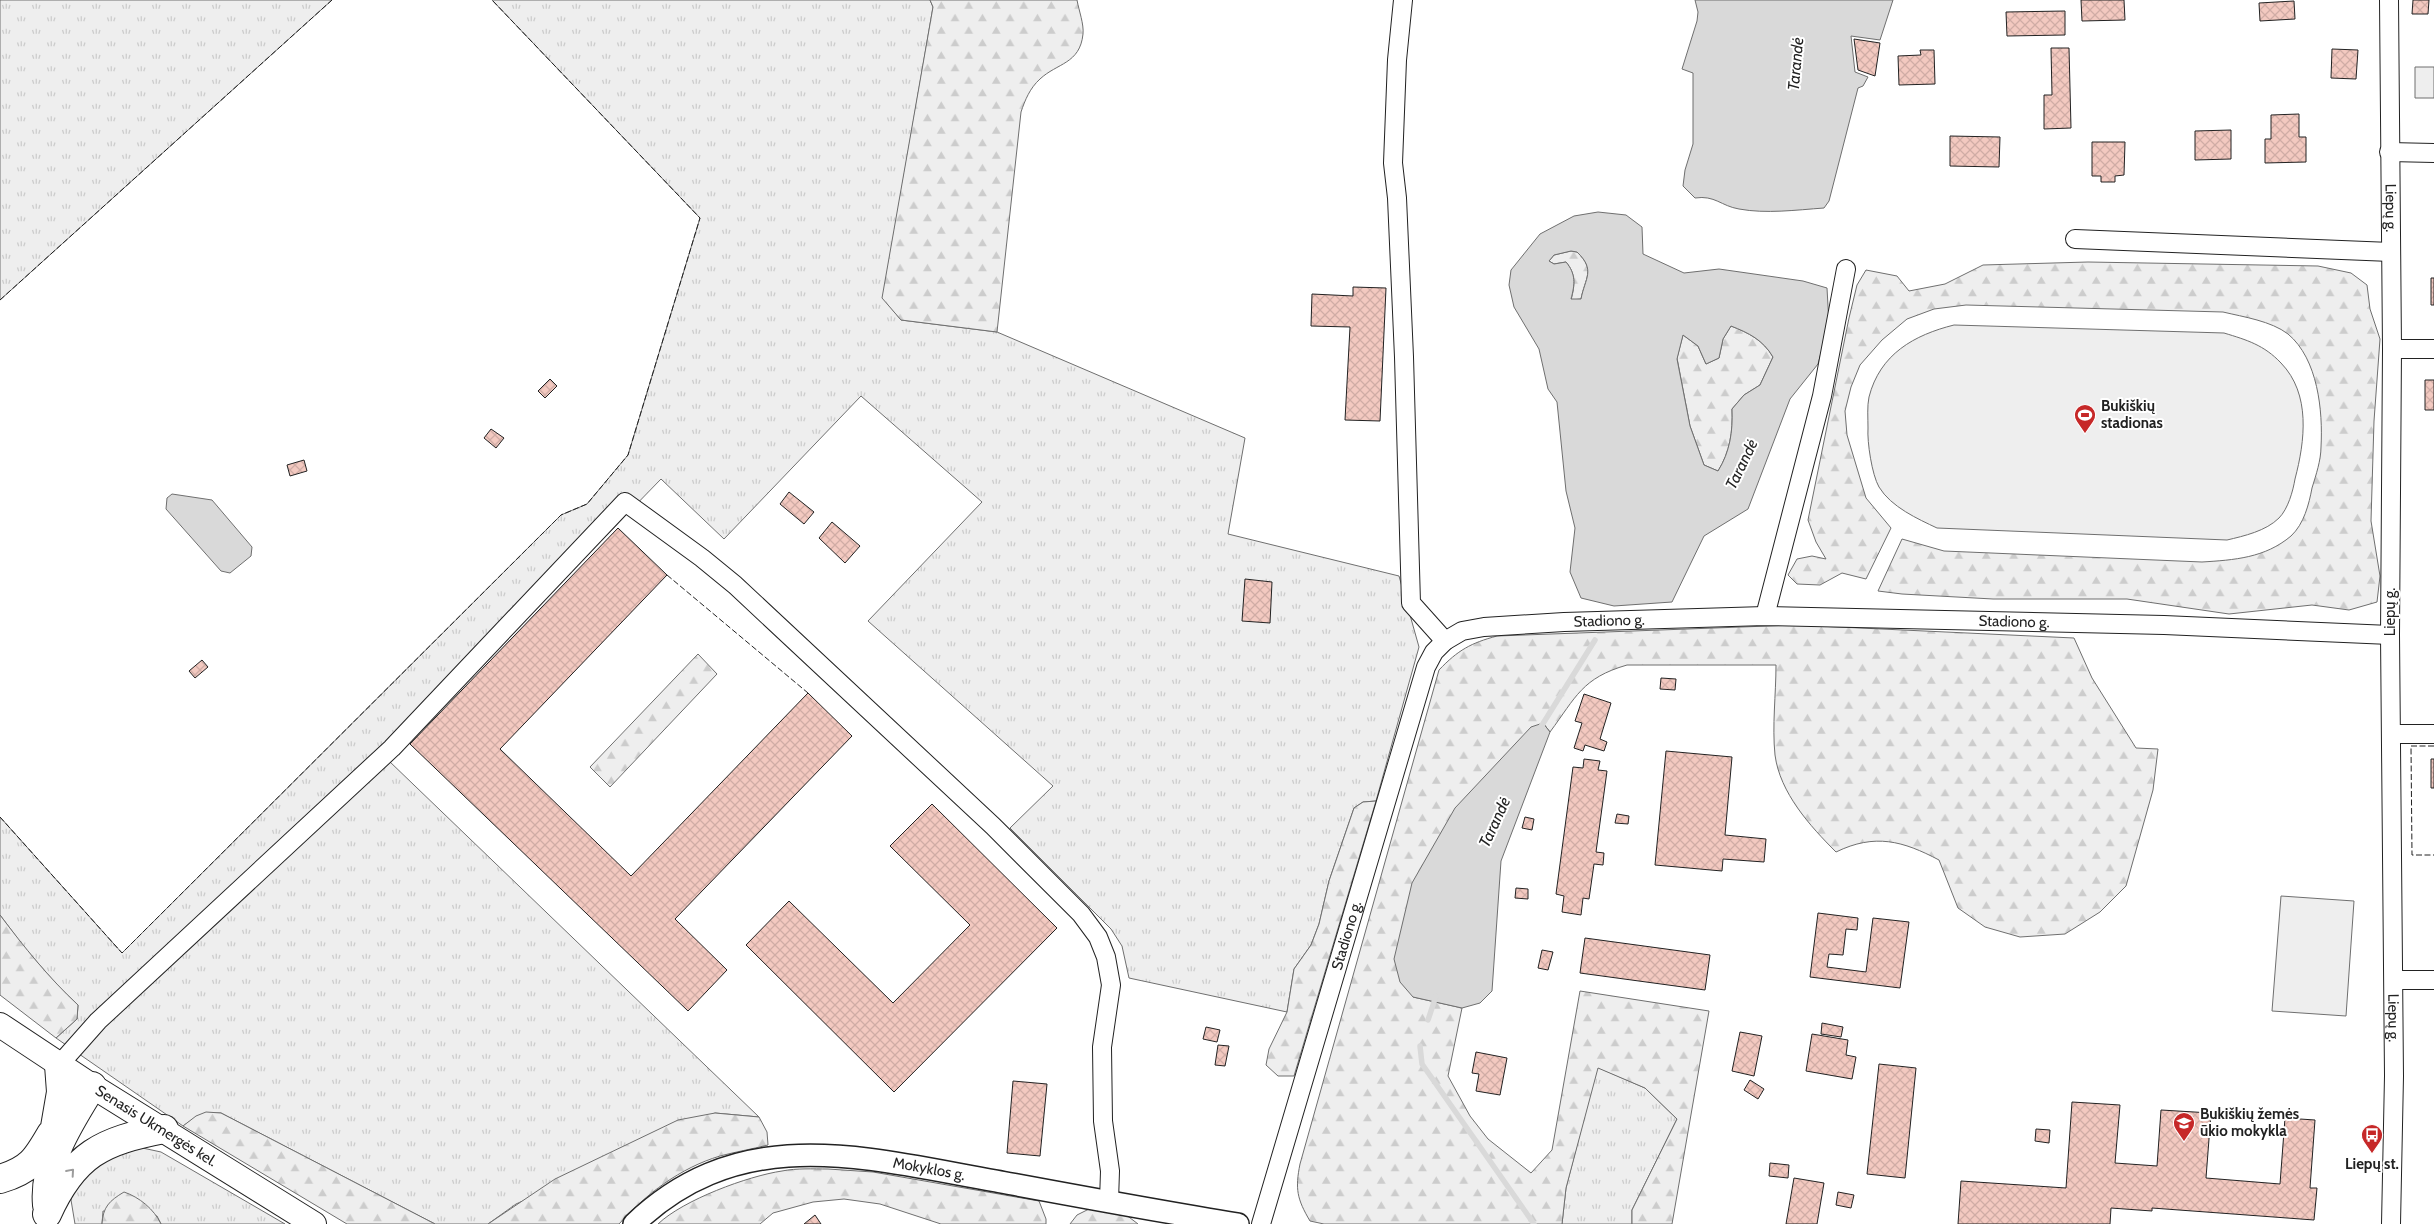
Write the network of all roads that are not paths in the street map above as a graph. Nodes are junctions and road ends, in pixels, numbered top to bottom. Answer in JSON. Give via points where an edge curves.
{"nodes":[{"id":1,"x":1403,"y":0,"type":"edge"},
{"id":2,"x":2389,"y":0,"type":"edge"},
{"id":3,"x":2389,"y":152,"type":"junction"},
{"id":4,"x":2434,"y":153,"type":"edge"},
{"id":5,"x":2075,"y":238,"type":"dead end"},
{"id":6,"x":2391,"y":252,"type":"junction"},
{"id":7,"x":1846,"y":269,"type":"dead end"},
{"id":8,"x":2392,"y":348,"type":"junction"},
{"id":9,"x":2434,"y":349,"type":"edge"},
{"id":10,"x":1766,"y":616,"type":"junction"},
{"id":11,"x":2390,"y":635,"type":"junction"},
{"id":12,"x":1444,"y":641,"type":"junction"},
{"id":13,"x":2392,"y":734,"type":"junction"},
{"id":14,"x":2434,"y":734,"type":"edge"},
{"id":15,"x":2394,"y":980,"type":"junction"},
{"id":16,"x":2434,"y":980,"type":"edge"},
{"id":17,"x":0,"y":1025,"type":"edge"},
{"id":18,"x":59,"y":1064,"type":"junction"},
{"id":19,"x":92,"y":1086,"type":"junction"},
{"id":20,"x":55,"y":1127,"type":"junction"},
{"id":21,"x":164,"y":1129,"type":"junction"},
{"id":22,"x":0,"y":1179,"type":"edge"},
{"id":23,"x":1109,"y":1201,"type":"junction"},
{"id":24,"x":1158,"y":1218,"type":"edge"},
{"id":25,"x":49,"y":1219,"type":"edge"},
{"id":26,"x":314,"y":1224,"type":"edge"},
{"id":27,"x":634,"y":1224,"type":"edge"},
{"id":28,"x":1238,"y":1224,"type":"edge"},
{"id":29,"x":1261,"y":1224,"type":"edge"},
{"id":30,"x":2391,"y":1224,"type":"edge"}],
"edges":[{"from":1,"to":12,"type":"street","via":[[1393,163],[1404,357],[1411,603]]},
{"from":2,"to":3,"type":"street","name":"Liepų g."},
{"from":3,"to":4,"type":"street"},
{"from":3,"to":6,"type":"street","name":"Liepų g."},
{"from":5,"to":6,"type":"street"},
{"from":6,"to":8,"type":"street","name":"Liepų g."},
{"from":7,"to":10,"type":"street","via":[[1822,396]]},
{"from":8,"to":9,"type":"street"},
{"from":8,"to":11,"type":"street","name":"Liepų g."},
{"from":10,"to":11,"type":"street","name":"Stadiono g.","via":[[2164,625]]},
{"from":10,"to":12,"type":"street","name":"Stadiono g.","via":[[1484,627],[1462,631]]},
{"from":11,"to":13,"type":"street","name":"Liepų g."},
{"from":12,"to":29,"type":"street","name":"Stadiono g.","via":[[1426,667]]},
{"from":13,"to":14,"type":"street"},
{"from":13,"to":15,"type":"street","name":"Liepų g."},
{"from":15,"to":16,"type":"street"},
{"from":15,"to":30,"type":"street","name":"Liepų g."},
{"from":17,"to":18,"type":"main road","name":"Senasis Ukmergės kel."},
{"from":18,"to":19,"type":"main road","name":"Senasis Ukmergės kel."},
{"from":18,"to":20,"type":"highway","via":[[61,1092]]},
{"from":18,"to":23,"type":"street","via":[[98,1021],[392,748],[625,502],[728,579],[993,826],[1081,914],[1098,937],[1111,985],[1102,1047]]},
{"from":19,"to":20,"type":"highway"},
{"from":19,"to":21,"type":"main road","name":"Senasis Ukmergės kel."},
{"from":19,"to":25,"type":"highway","via":[[50,1166],[45,1187]]},
{"from":20,"to":22,"type":"highway","via":[[35,1161]]},
{"from":25,"to":21,"type":"highway","one_way":true,"via":[[60,1187],[74,1168],[97,1150],[128,1136]]},
{"from":21,"to":26,"type":"main road","name":"Senasis Ukmergės kel."},
{"from":23,"to":24,"type":"street","name":"Mokyklos g."},
{"from":23,"to":27,"type":"street","name":"Mokyklos g.","via":[[856,1157],[790,1155],[744,1162],[713,1172],[662,1199]]},
{"from":24,"to":28,"type":"street","name":"Mokyklos g."}]}
